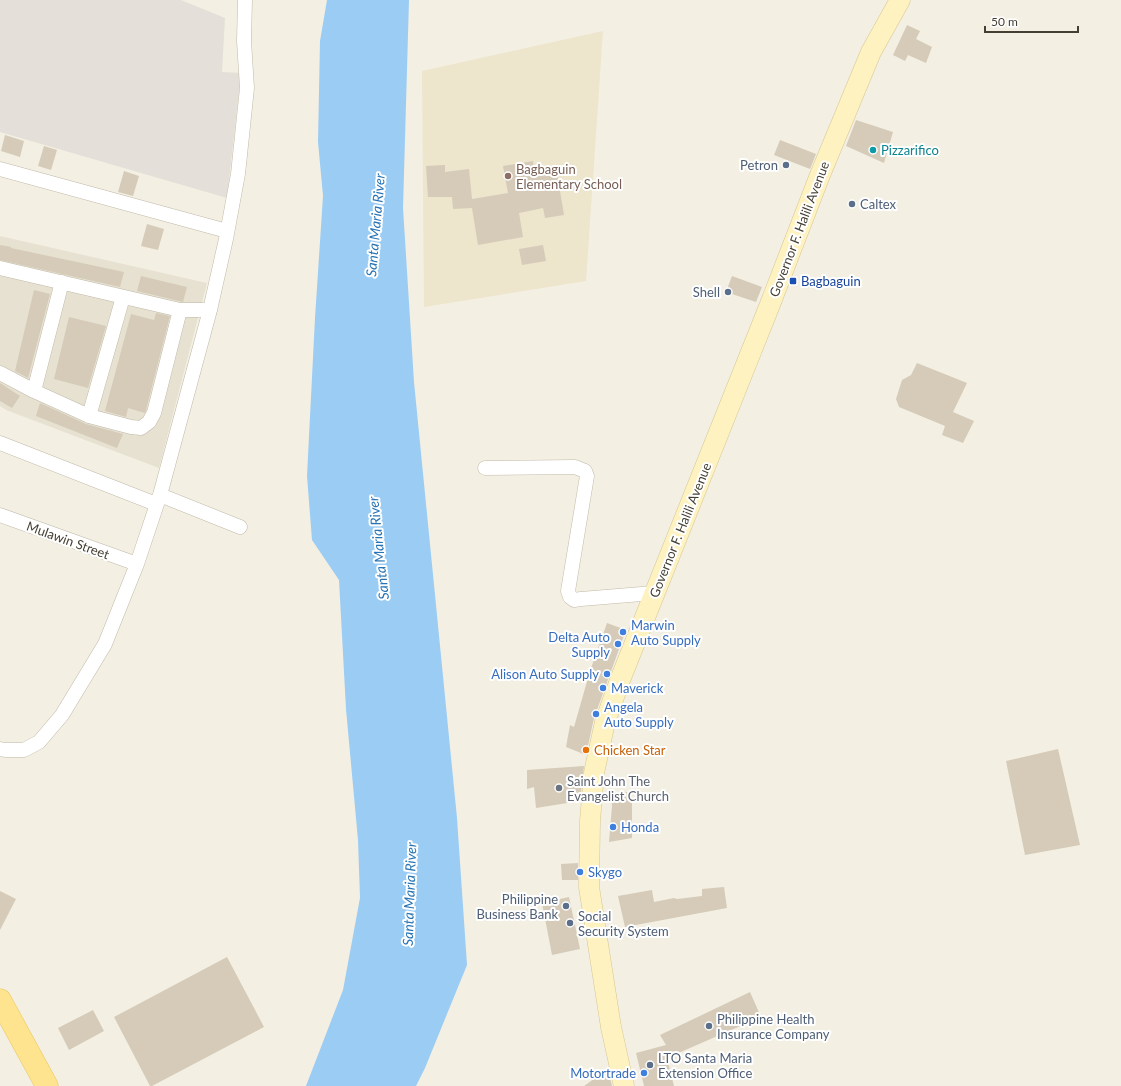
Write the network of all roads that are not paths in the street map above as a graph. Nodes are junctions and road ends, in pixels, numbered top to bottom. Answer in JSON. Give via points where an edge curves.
{"nodes":[{"id":1,"x":245,"y":0,"type":"edge"},
{"id":2,"x":900,"y":0,"type":"edge"},
{"id":3,"x":0,"y":169,"type":"edge"},
{"id":4,"x":227,"y":231,"type":"junction"},
{"id":5,"x":1,"y":272,"type":"edge"},
{"id":6,"x":62,"y":282,"type":"junction"},
{"id":7,"x":123,"y":297,"type":"junction"},
{"id":8,"x":180,"y":310,"type":"junction"},
{"id":9,"x":210,"y":310,"type":"junction"},
{"id":10,"x":0,"y":373,"type":"edge"},
{"id":11,"x":34,"y":391,"type":"junction"},
{"id":12,"x":89,"y":416,"type":"junction"},
{"id":13,"x":0,"y":443,"type":"edge"},
{"id":14,"x":485,"y":468,"type":"dead end"},
{"id":15,"x":158,"y":499,"type":"junction"},
{"id":16,"x":0,"y":515,"type":"edge"},
{"id":17,"x":240,"y":527,"type":"dead end"},
{"id":18,"x":137,"y":564,"type":"junction"},
{"id":19,"x":654,"y":593,"type":"junction"},
{"id":20,"x":0,"y":749,"type":"edge"},
{"id":21,"x":0,"y":1000,"type":"edge"},
{"id":22,"x":47,"y":1086,"type":"edge"},
{"id":23,"x":624,"y":1086,"type":"edge"}],
"edges":[{"from":1,"to":4,"type":"street","via":[[247,88],[238,174]]},
{"from":2,"to":19,"type":"main road","name":"Governor F. Halili Avenue","via":[[871,52]]},
{"from":3,"to":4,"type":"street"},
{"from":4,"to":9,"type":"street"},
{"from":5,"to":6,"type":"street"},
{"from":6,"to":7,"type":"street"},
{"from":6,"to":11,"type":"street"},
{"from":7,"to":8,"type":"street"},
{"from":7,"to":12,"type":"street"},
{"from":8,"to":9,"type":"street"},
{"from":8,"to":12,"type":"street","via":[[154,413],[149,422],[141,428],[131,427]]},
{"from":9,"to":15,"type":"street"},
{"from":10,"to":11,"type":"street"},
{"from":11,"to":12,"type":"street"},
{"from":13,"to":15,"type":"street"},
{"from":14,"to":19,"type":"street","via":[[575,467],[586,472],[588,476],[568,591],[570,597],[574,600]]},
{"from":15,"to":17,"type":"street"},
{"from":15,"to":18,"type":"street"},
{"from":16,"to":18,"type":"street","name":"Mulawin Street"},
{"from":18,"to":20,"type":"street","via":[[105,644],[62,716],[39,742],[24,750]]},
{"from":19,"to":23,"type":"main road","name":"Governor F. Halili Avenue","via":[[605,722],[594,773],[590,821],[589,887],[611,1027]]},
{"from":21,"to":22,"type":"main road"}]}
